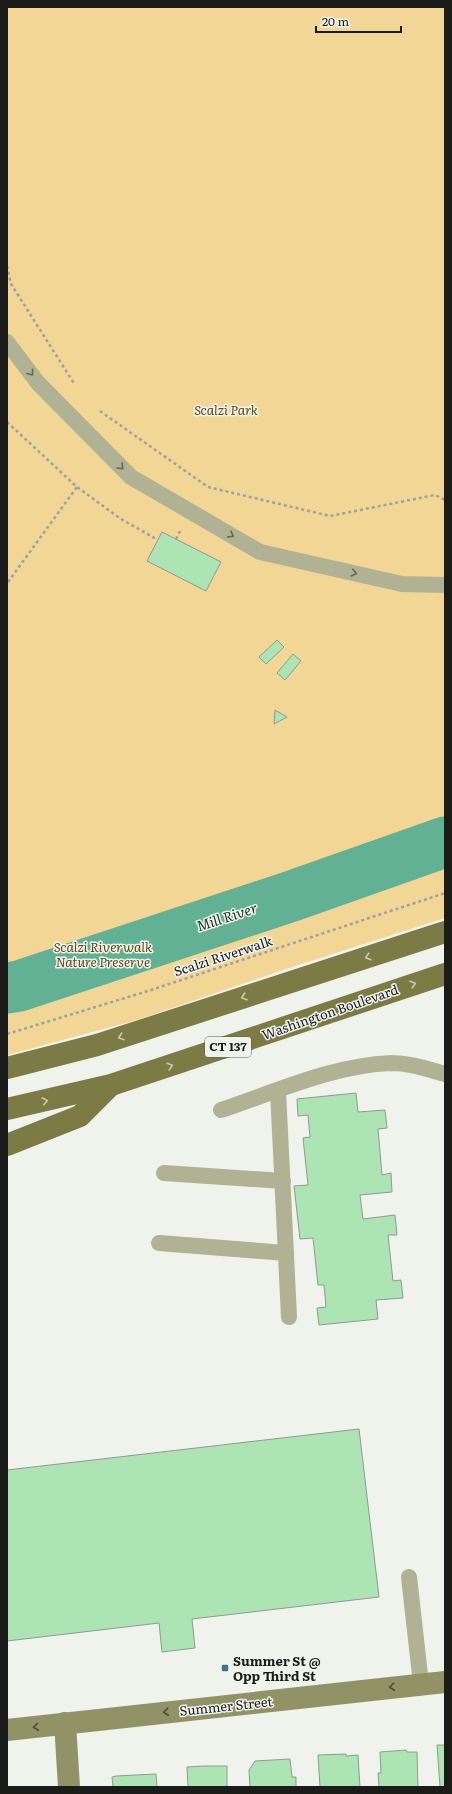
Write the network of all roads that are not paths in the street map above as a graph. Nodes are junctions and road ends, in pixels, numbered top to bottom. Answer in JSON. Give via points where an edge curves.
{"nodes":[{"id":1,"x":7,"y":342,"type":"edge"},
{"id":2,"x":445,"y":586,"type":"edge"},
{"id":3,"x":445,"y":932,"type":"edge"},
{"id":4,"x":445,"y":974,"type":"edge"},
{"id":5,"x":7,"y":1068,"type":"edge"},
{"id":6,"x":445,"y":1074,"type":"edge"},
{"id":7,"x":111,"y":1085,"type":"junction"},
{"id":8,"x":278,"y":1090,"type":"junction"},
{"id":9,"x":7,"y":1109,"type":"edge"},
{"id":10,"x":221,"y":1110,"type":"dead end"},
{"id":11,"x":7,"y":1145,"type":"edge"},
{"id":12,"x":164,"y":1173,"type":"dead end"},
{"id":13,"x":283,"y":1181,"type":"junction"},
{"id":14,"x":158,"y":1243,"type":"dead end"},
{"id":15,"x":286,"y":1252,"type":"junction"},
{"id":16,"x":290,"y":1317,"type":"dead end"},
{"id":17,"x":408,"y":1577,"type":"dead end"},
{"id":18,"x":445,"y":1682,"type":"edge"},
{"id":19,"x":421,"y":1684,"type":"junction"},
{"id":20,"x":65,"y":1723,"type":"junction"},
{"id":21,"x":7,"y":1730,"type":"edge"},
{"id":22,"x":69,"y":1787,"type":"edge"}],
"edges":[{"from":1,"to":2,"type":"lane","one_way":true,"via":[[38,383],[131,477],[260,552],[402,584]]},
{"from":3,"to":5,"type":"main road","one_way":true,"via":[[97,1045]]},
{"from":7,"to":4,"type":"main road","name":"Washington Boulevard","number":"CT 137","one_way":true},
{"from":6,"to":8,"type":"lane","via":[[417,1066],[391,1063],[341,1069]]},
{"from":9,"to":7,"type":"main road","name":"Washington Boulevard","number":"CT 137","one_way":true},
{"from":7,"to":11,"type":"main road","via":[[80,1116]]},
{"from":8,"to":10,"type":"lane"},
{"from":8,"to":13,"type":"lane"},
{"from":12,"to":13,"type":"lane"},
{"from":13,"to":15,"type":"lane"},
{"from":14,"to":15,"type":"lane"},
{"from":15,"to":16,"type":"lane"},
{"from":17,"to":19,"type":"lane"},
{"from":18,"to":19,"type":"main road","name":"Summer Street"},
{"from":19,"to":20,"type":"main road","name":"Summer Street","one_way":true},
{"from":20,"to":21,"type":"main road","name":"Summer Street","one_way":true},
{"from":20,"to":22,"type":"main road"}]}
